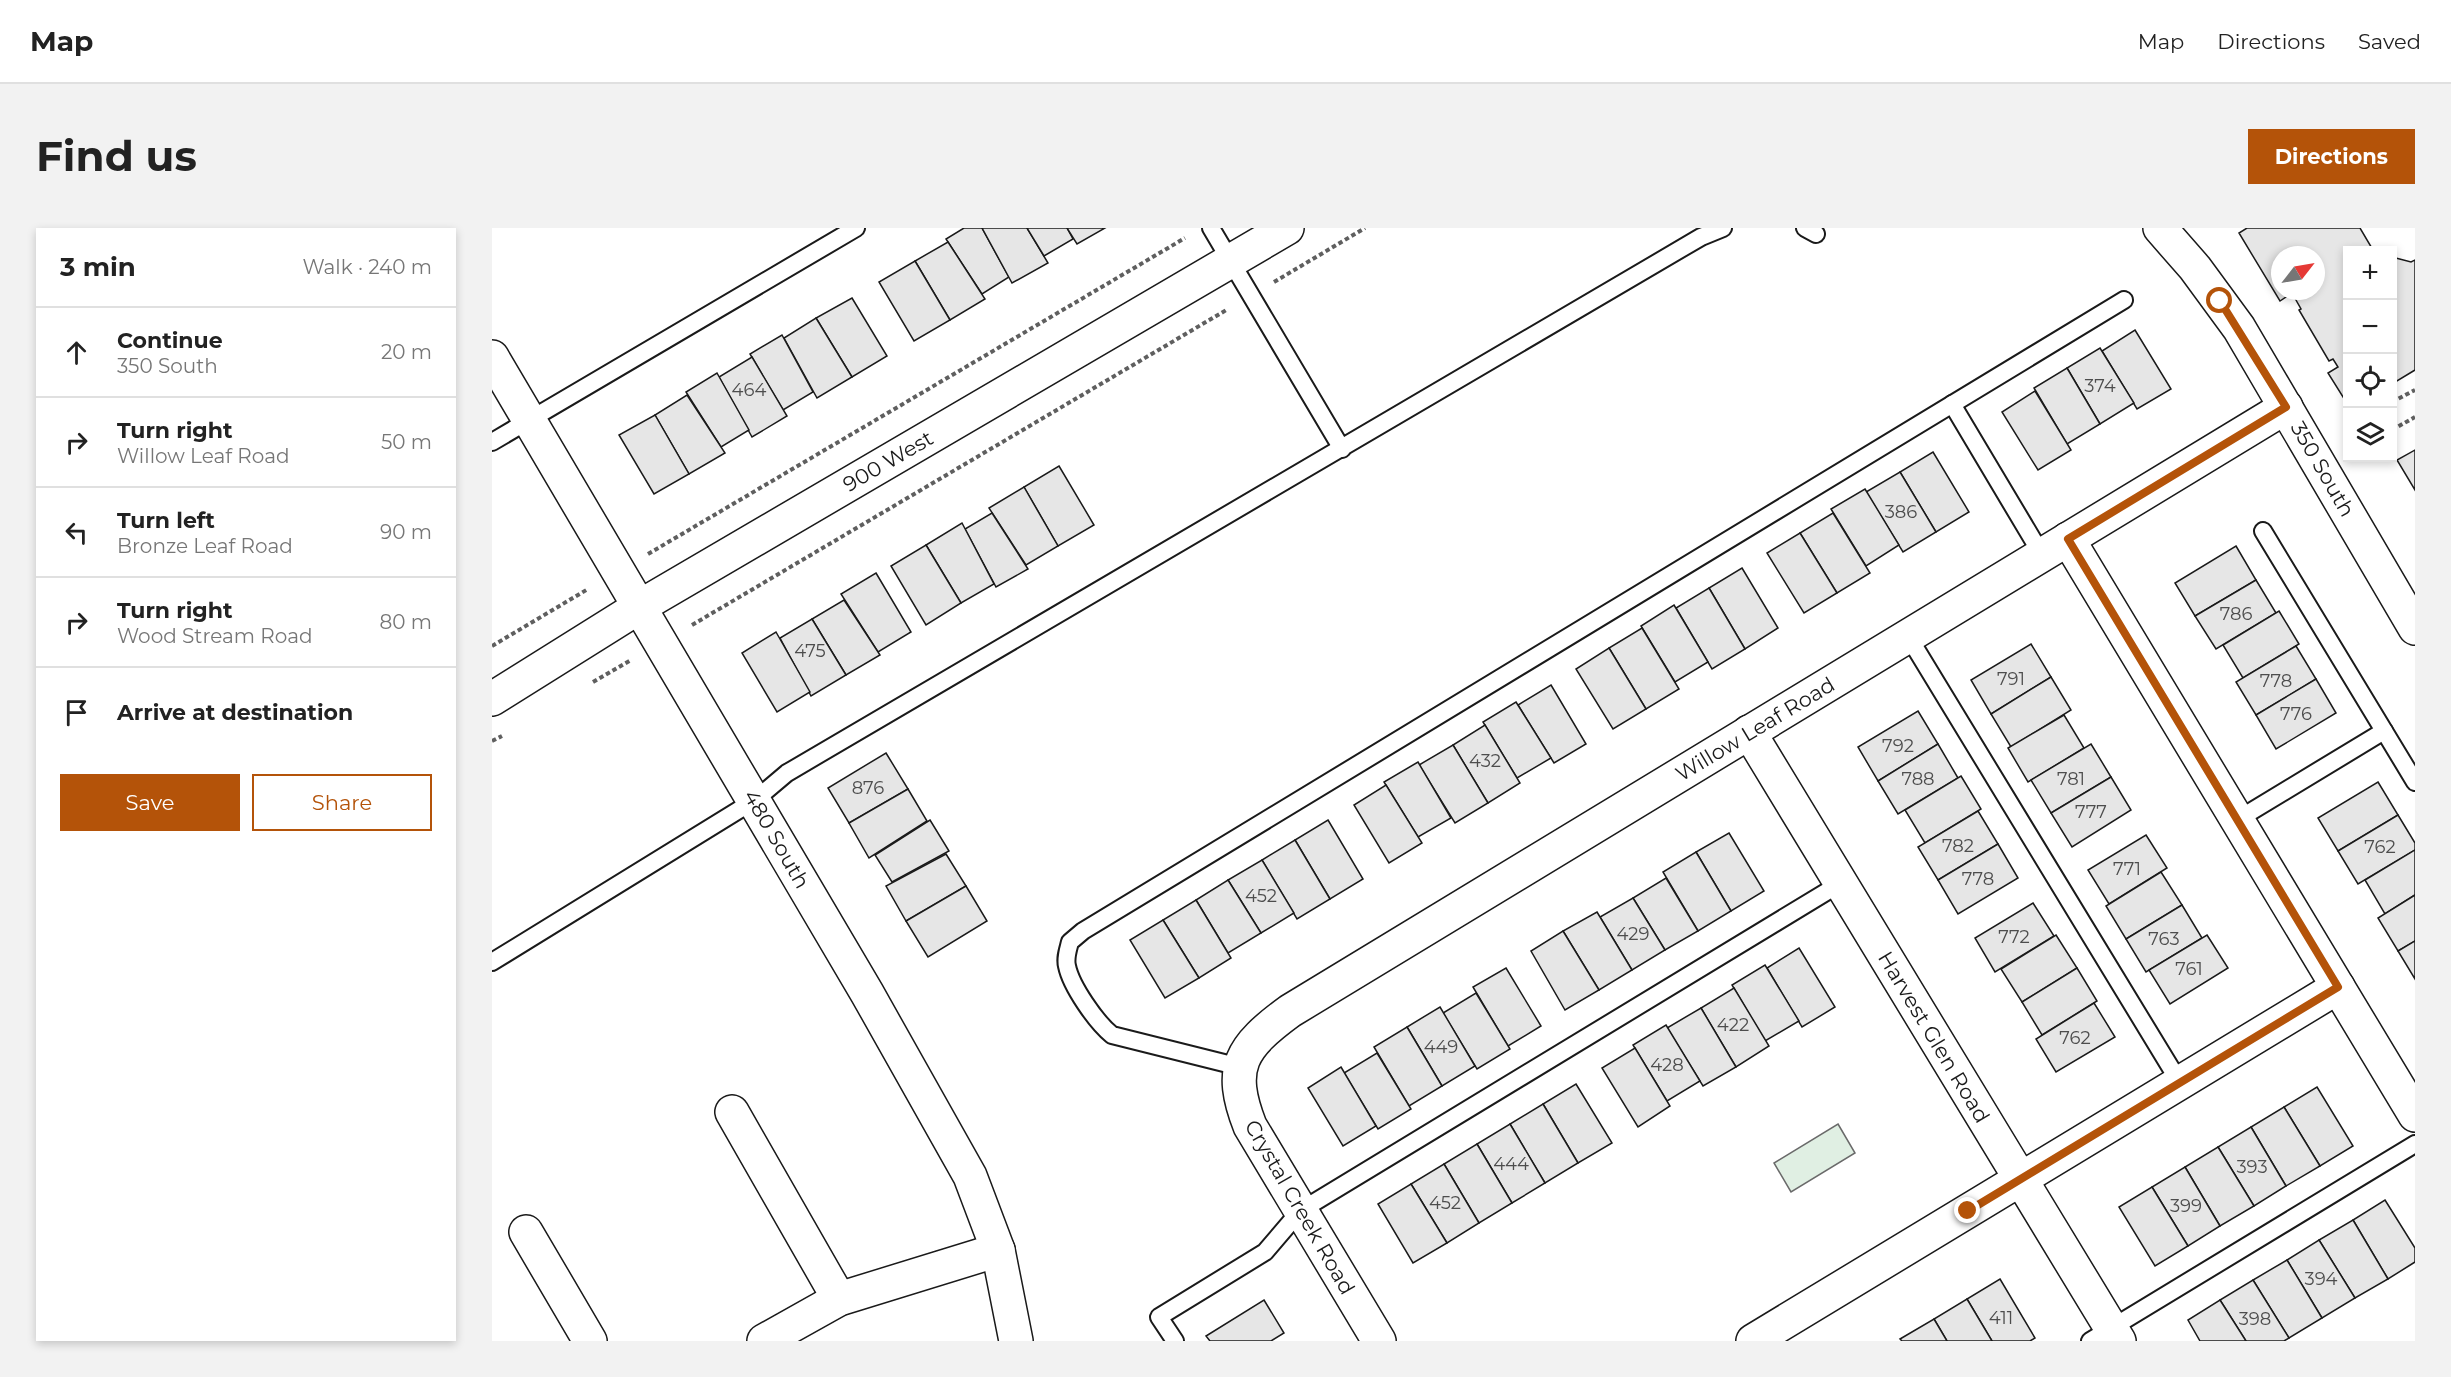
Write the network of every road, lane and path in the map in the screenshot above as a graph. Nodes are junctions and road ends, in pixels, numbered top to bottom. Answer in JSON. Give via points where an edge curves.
{"nodes":[{"id":1,"x":856,"y":228,"type":"edge"},
{"id":2,"x":1211,"y":228,"type":"edge"},
{"id":3,"x":1287,"y":228,"type":"edge"},
{"id":4,"x":1365,"y":228,"type":"edge"},
{"id":5,"x":1723,"y":228,"type":"edge"},
{"id":6,"x":2160,"y":228,"type":"edge"},
{"id":7,"x":1190,"y":234,"type":"dead end"},
{"id":8,"x":1231,"y":261,"type":"junction"},
{"id":9,"x":1251,"y":295,"type":"junction"},
{"id":10,"x":2124,"y":300,"type":"dead end"},
{"id":11,"x":492,"y":357,"type":"edge"},
{"id":12,"x":2415,"y":390,"type":"edge"},
{"id":13,"x":2397,"y":399,"type":"edge"},
{"id":14,"x":1952,"y":404,"type":"junction"},
{"id":15,"x":2286,"y":407,"type":"junction"},
{"id":16,"x":2415,"y":417,"type":"edge"},
{"id":17,"x":529,"y":420,"type":"junction"},
{"id":18,"x":2397,"y":426,"type":"edge"},
{"id":19,"x":492,"y":442,"type":"edge"},
{"id":20,"x":1342,"y":449,"type":"junction"},
{"id":21,"x":2263,"y":531,"type":"dead end"},
{"id":22,"x":2055,"y":547,"type":"junction"},
{"id":23,"x":618,"y":571,"type":"junction"},
{"id":24,"x":639,"y":607,"type":"junction"},
{"id":25,"x":2415,"y":628,"type":"edge"},
{"id":26,"x":1908,"y":636,"type":"junction"},
{"id":27,"x":661,"y":643,"type":"junction"},
{"id":28,"x":492,"y":646,"type":"edge"},
{"id":29,"x":585,"y":687,"type":"dead end"},
{"id":30,"x":492,"y":699,"type":"edge"},
{"id":31,"x":2384,"y":731,"type":"junction"},
{"id":32,"x":1749,"y":732,"type":"junction"},
{"id":33,"x":502,"y":735,"type":"dead end"},
{"id":34,"x":492,"y":741,"type":"edge"},
{"id":35,"x":2415,"y":782,"type":"edge"},
{"id":36,"x":755,"y":800,"type":"junction"},
{"id":37,"x":2236,"y":820,"type":"junction"},
{"id":38,"x":1841,"y":883,"type":"junction"},
{"id":39,"x":492,"y":962,"type":"edge"},
{"id":40,"x":2338,"y":987,"type":"junction"},
{"id":41,"x":1240,"y":1067,"type":"junction"},
{"id":42,"x":2180,"y":1083,"type":"junction"},
{"id":43,"x":732,"y":1112,"type":"dead end"},
{"id":44,"x":2415,"y":1114,"type":"edge"},
{"id":45,"x":2415,"y":1144,"type":"edge"},
{"id":46,"x":2021,"y":1179,"type":"junction"},
{"id":47,"x":1300,"y":1211,"type":"junction"},
{"id":48,"x":526,"y":1232,"type":"dead end"},
{"id":49,"x":998,"y":1250,"type":"junction"},
{"id":50,"x":839,"y":1299,"type":"junction"},
{"id":51,"x":2106,"y":1337,"type":"edge"},
{"id":52,"x":590,"y":1341,"type":"edge"},
{"id":53,"x":764,"y":1341,"type":"edge"},
{"id":54,"x":1016,"y":1341,"type":"edge"},
{"id":55,"x":1174,"y":1341,"type":"edge"},
{"id":56,"x":1379,"y":1341,"type":"edge"},
{"id":57,"x":1753,"y":1341,"type":"edge"}],
"edges":[{"from":1,"to":17,"type":"lane"},
{"from":2,"to":8,"type":"lane"},
{"from":3,"to":8,"type":"street","name":"900 West"},
{"from":4,"to":9,"type":"path"},
{"from":5,"to":20,"type":"lane","via":[[1690,243]]},
{"from":6,"to":15,"type":"street","name":"350 South","via":[[2220,301]]},
{"from":7,"to":23,"type":"path"},
{"from":8,"to":9,"type":"lane"},
{"from":8,"to":24,"type":"street","name":"900 West"},
{"from":9,"to":20,"type":"lane"},
{"from":9,"to":27,"type":"path"},
{"from":10,"to":14,"type":"lane"},
{"from":11,"to":17,"type":"street","name":"480 South"},
{"from":12,"to":13,"type":"path"},
{"from":14,"to":22,"type":"lane"},
{"from":14,"to":41,"type":"lane","via":[[1070,942],[1066,966],[1072,980],[1098,1022],[1112,1035]]},
{"from":15,"to":22,"type":"street","name":"Willow Leaf Road"},
{"from":15,"to":25,"type":"street","name":"350 South"},
{"from":16,"to":18,"type":"path"},
{"from":17,"to":19,"type":"lane"},
{"from":17,"to":23,"type":"street","name":"480 South"},
{"from":20,"to":36,"type":"lane","via":[[787,773]]},
{"from":21,"to":31,"type":"lane"},
{"from":22,"to":26,"type":"street","name":"Willow Leaf Road"},
{"from":22,"to":37,"type":"street"},
{"from":23,"to":24,"type":"street","name":"480 South"},
{"from":23,"to":28,"type":"path"},
{"from":24,"to":27,"type":"street","name":"480 South"},
{"from":24,"to":30,"type":"street","name":"900 West"},
{"from":26,"to":32,"type":"street","name":"Willow Leaf Road"},
{"from":26,"to":42,"type":"lane"},
{"from":27,"to":29,"type":"path"},
{"from":27,"to":36,"type":"street","name":"480 South"},
{"from":31,"to":35,"type":"lane"},
{"from":31,"to":37,"type":"lane"},
{"from":32,"to":38,"type":"street","name":"Harvest Glen Road"},
{"from":32,"to":41,"type":"street","name":"Willow Leaf Road","via":[[1290,1011],[1261,1032]]},
{"from":33,"to":34,"type":"path"},
{"from":36,"to":39,"type":"lane"},
{"from":36,"to":49,"type":"street","name":"480 South","via":[[970,1176]]},
{"from":37,"to":40,"type":"street"},
{"from":38,"to":46,"type":"street","name":"Harvest Glen Road"},
{"from":38,"to":47,"type":"lane"},
{"from":40,"to":42,"type":"street"},
{"from":40,"to":44,"type":"street"},
{"from":41,"to":47,"type":"street","name":"Crystal Creek Road","via":[[1239,1092],[1250,1126]]},
{"from":42,"to":46,"type":"street"},
{"from":43,"to":50,"type":"street"},
{"from":45,"to":51,"type":"lane"},
{"from":46,"to":51,"type":"street","name":"Harvest Glen Road"},
{"from":46,"to":57,"type":"street"},
{"from":47,"to":55,"type":"lane","via":[[1265,1252],[1159,1317]]},
{"from":47,"to":56,"type":"street","name":"Crystal Creek Road"},
{"from":48,"to":52,"type":"street"},
{"from":49,"to":50,"type":"street"},
{"from":49,"to":54,"type":"street","name":"480 South"},
{"from":50,"to":53,"type":"street"}]}
